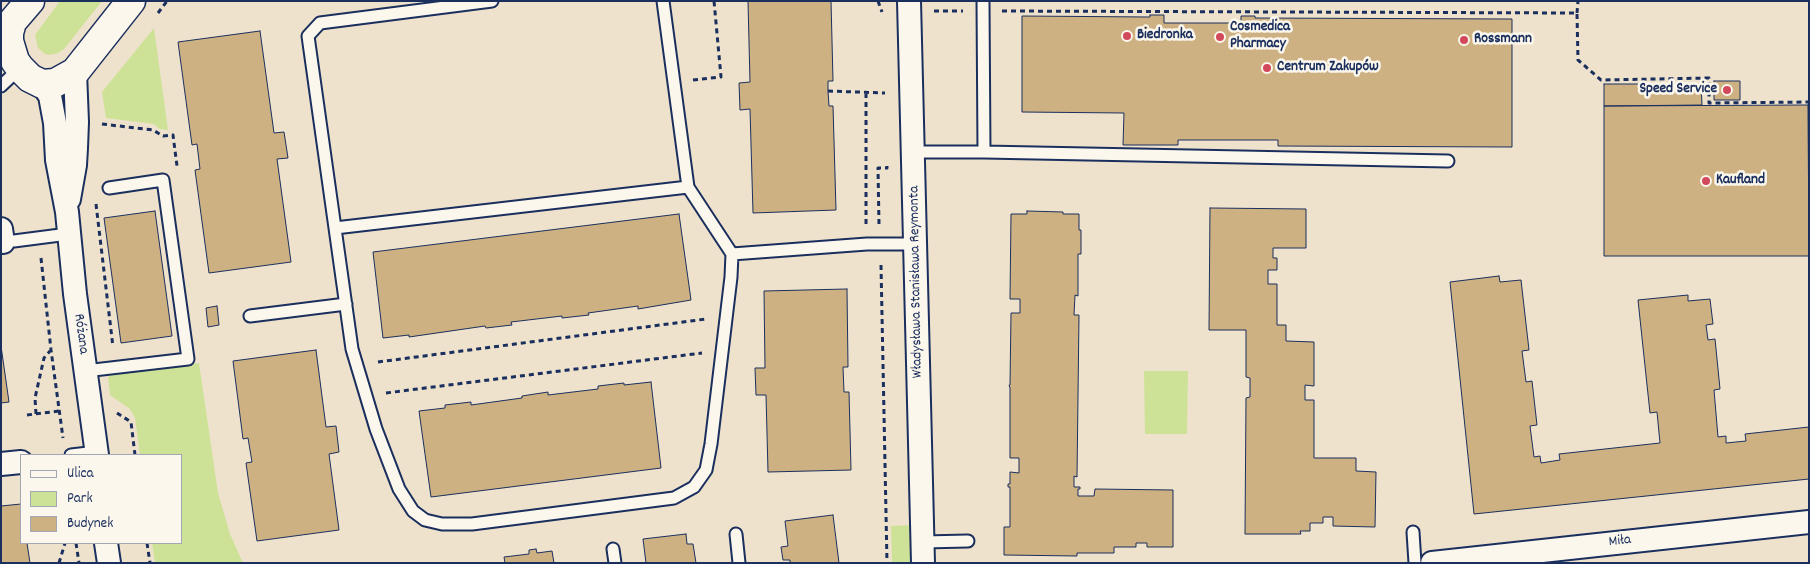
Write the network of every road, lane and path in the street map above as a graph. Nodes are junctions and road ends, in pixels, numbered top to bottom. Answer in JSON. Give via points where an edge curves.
{"nodes":[{"id":1,"x":30,"y":1,"type":"edge"},
{"id":2,"x":131,"y":1,"type":"edge"},
{"id":3,"x":167,"y":1,"type":"edge"},
{"id":4,"x":492,"y":1,"type":"edge"},
{"id":5,"x":663,"y":1,"type":"edge"},
{"id":6,"x":714,"y":1,"type":"edge"},
{"id":7,"x":1578,"y":1,"type":"edge"},
{"id":8,"x":919,"y":6,"type":"edge"},
{"id":9,"x":983,"y":6,"type":"edge"},
{"id":10,"x":1578,"y":13,"type":"junction"},
{"id":11,"x":152,"y":20,"type":"dead end"},
{"id":12,"x":5,"y":30,"type":"edge"},
{"id":13,"x":75,"y":72,"type":"junction"},
{"id":14,"x":10,"y":77,"type":"edge"},
{"id":15,"x":674,"y":83,"type":"junction"},
{"id":16,"x":42,"y":84,"type":"junction"},
{"id":17,"x":828,"y":91,"type":"dead end"},
{"id":18,"x":866,"y":93,"type":"junction"},
{"id":19,"x":885,"y":93,"type":"dead end"},
{"id":20,"x":1809,"y":102,"type":"edge"},
{"id":21,"x":105,"y":125,"type":"dead end"},
{"id":22,"x":173,"y":135,"type":"dead end"},
{"id":23,"x":914,"y":152,"type":"junction"},
{"id":24,"x":984,"y":152,"type":"junction"},
{"id":25,"x":1448,"y":161,"type":"dead end"},
{"id":26,"x":887,"y":168,"type":"dead end"},
{"id":27,"x":688,"y":187,"type":"junction"},
{"id":28,"x":109,"y":188,"type":"dead end"},
{"id":29,"x":95,"y":196,"type":"dead end"},
{"id":30,"x":67,"y":223,"type":"junction"},
{"id":31,"x":335,"y":228,"type":"junction"},
{"id":32,"x":5,"y":238,"type":"edge"},
{"id":33,"x":866,"y":244,"type":"junction"},
{"id":34,"x":880,"y":244,"type":"junction"},
{"id":35,"x":916,"y":244,"type":"junction"},
{"id":36,"x":732,"y":254,"type":"junction"},
{"id":37,"x":346,"y":304,"type":"junction"},
{"id":38,"x":250,"y":316,"type":"dead end"},
{"id":39,"x":726,"y":317,"type":"junction"},
{"id":40,"x":50,"y":350,"type":"dead end"},
{"id":41,"x":722,"y":350,"type":"junction"},
{"id":42,"x":357,"y":365,"type":"junction"},
{"id":43,"x":94,"y":370,"type":"junction"},
{"id":44,"x":366,"y":395,"type":"junction"},
{"id":45,"x":59,"y":411,"type":"dead end"},
{"id":46,"x":115,"y":411,"type":"dead end"},
{"id":47,"x":36,"y":414,"type":"junction"},
{"id":48,"x":27,"y":415,"type":"dead end"},
{"id":49,"x":97,"y":454,"type":"edge"},
{"id":50,"x":135,"y":454,"type":"edge"},
{"id":51,"x":20,"y":462,"type":"edge"},
{"id":52,"x":1,"y":464,"type":"edge"},
{"id":53,"x":1809,"y":522,"type":"edge"},
{"id":54,"x":1413,"y":532,"type":"dead end"},
{"id":55,"x":736,"y":534,"type":"dead end"},
{"id":56,"x":968,"y":541,"type":"dead end"},
{"id":57,"x":65,"y":544,"type":"edge"},
{"id":58,"x":76,"y":544,"type":"edge"},
{"id":59,"x":106,"y":544,"type":"edge"},
{"id":60,"x":147,"y":544,"type":"edge"},
{"id":61,"x":613,"y":549,"type":"dead end"},
{"id":62,"x":923,"y":552,"type":"edge"},
{"id":63,"x":59,"y":563,"type":"edge"},
{"id":64,"x":79,"y":563,"type":"edge"},
{"id":65,"x":109,"y":563,"type":"edge"},
{"id":66,"x":150,"y":563,"type":"edge"},
{"id":67,"x":615,"y":563,"type":"edge"},
{"id":68,"x":740,"y":563,"type":"edge"},
{"id":69,"x":887,"y":563,"type":"edge"},
{"id":70,"x":1415,"y":563,"type":"edge"},
{"id":71,"x":1432,"y":563,"type":"edge"}],
"edges":[{"from":1,"to":12,"type":"street"},
{"from":2,"to":13,"type":"street"},
{"from":3,"to":11,"type":"path"},
{"from":4,"to":31,"type":"lane","via":[[320,23],[308,36]]},
{"from":5,"to":15,"type":"lane"},
{"from":6,"to":15,"type":"path","via":[[721,77]]},
{"from":7,"to":10,"type":"path"},
{"from":8,"to":9,"type":"path"},
{"from":8,"to":23,"type":"street","name":"Władysława Stanisława Reymonta"},
{"from":9,"to":10,"type":"path"},
{"from":9,"to":24,"type":"lane"},
{"from":10,"to":20,"type":"path","via":[[1578,60],[1601,80],[1709,78],[1709,103]]},
{"from":12,"to":14,"type":"street","via":[[15,61]]},
{"from":13,"to":16,"type":"street","via":[[55,83]]},
{"from":13,"to":30,"type":"street","name":"Różana","via":[[75,165]]},
{"from":14,"to":16,"type":"street","via":[[30,78]]},
{"from":15,"to":27,"type":"lane"},
{"from":16,"to":30,"type":"street","name":"Różana","via":[[50,96]]},
{"from":17,"to":18,"type":"path"},
{"from":18,"to":19,"type":"path"},
{"from":18,"to":33,"type":"path"},
{"from":21,"to":22,"type":"path"},
{"from":23,"to":24,"type":"lane"},
{"from":23,"to":35,"type":"street","name":"Władysława Stanisława Reymonta"},
{"from":24,"to":25,"type":"lane"},
{"from":26,"to":34,"type":"path","via":[[878,168]]},
{"from":27,"to":31,"type":"lane"},
{"from":27,"to":36,"type":"lane"},
{"from":28,"to":43,"type":"lane","via":[[163,180],[188,359]]},
{"from":29,"to":43,"type":"path","via":[[114,344]]},
{"from":30,"to":32,"type":"lane"},
{"from":30,"to":43,"type":"street","name":"Różana"},
{"from":31,"to":37,"type":"lane"},
{"from":33,"to":34,"type":"lane"},
{"from":33,"to":36,"type":"lane"},
{"from":34,"to":35,"type":"lane"},
{"from":34,"to":69,"type":"path"},
{"from":35,"to":62,"type":"street","name":"Władysława Stanisława Reymonta"},
{"from":36,"to":39,"type":"lane"},
{"from":37,"to":38,"type":"lane"},
{"from":37,"to":42,"type":"lane"},
{"from":39,"to":41,"type":"lane"},
{"from":39,"to":42,"type":"path"},
{"from":40,"to":47,"type":"path","via":[[44,358],[34,398]]},
{"from":41,"to":44,"type":"path"},
{"from":41,"to":44,"type":"lane","via":[[706,470],[694,486],[674,498],[627,505],[472,524],[442,524],[425,520],[413,512],[399,489]]},
{"from":42,"to":44,"type":"lane"},
{"from":43,"to":49,"type":"street","name":"Różana"},
{"from":45,"to":47,"type":"path"},
{"from":46,"to":50,"type":"path","via":[[131,422]]},
{"from":47,"to":48,"type":"path"},
{"from":51,"to":52,"type":"street"},
{"from":53,"to":71,"type":"street","name":"Miła"},
{"from":54,"to":70,"type":"lane"},
{"from":55,"to":68,"type":"lane"},
{"from":56,"to":62,"type":"lane"},
{"from":57,"to":63,"type":"path"},
{"from":58,"to":64,"type":"path"},
{"from":59,"to":65,"type":"street"},
{"from":60,"to":66,"type":"path"},
{"from":61,"to":67,"type":"lane"}]}
